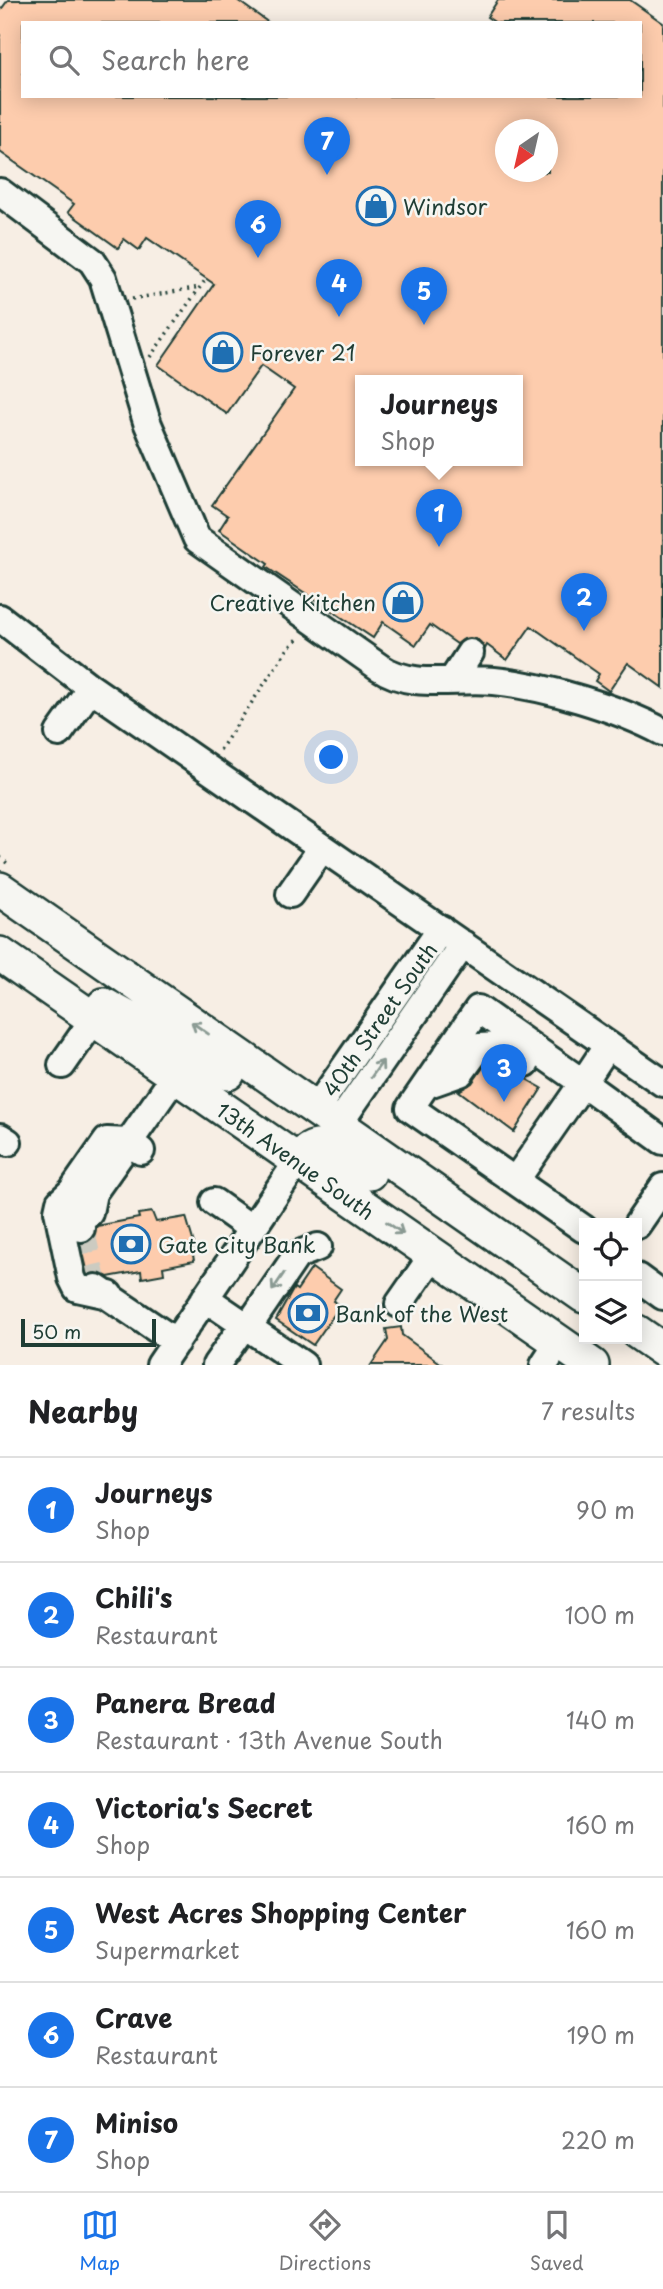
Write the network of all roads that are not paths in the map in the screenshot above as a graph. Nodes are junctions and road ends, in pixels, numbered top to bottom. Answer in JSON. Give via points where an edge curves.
{"nodes":[{"id":1,"x":0,"y":192,"type":"edge"},
{"id":2,"x":0,"y":618,"type":"edge"},
{"id":3,"x":470,"y":653,"type":"dead end"},
{"id":4,"x":453,"y":679,"type":"junction"},
{"id":5,"x":91,"y":688,"type":"junction"},
{"id":6,"x":663,"y":732,"type":"edge"},
{"id":7,"x":59,"y":733,"type":"dead end"},
{"id":8,"x":322,"y":848,"type":"junction"},
{"id":9,"x":0,"y":889,"type":"edge"},
{"id":10,"x":290,"y":894,"type":"dead end"},
{"id":11,"x":441,"y":929,"type":"junction"},
{"id":12,"x":463,"y":944,"type":"junction"},
{"id":13,"x":3,"y":956,"type":"edge"},
{"id":14,"x":94,"y":1019,"type":"junction"},
{"id":15,"x":608,"y":1045,"type":"junction"},
{"id":16,"x":62,"y":1065,"type":"dead end"},
{"id":17,"x":175,"y":1076,"type":"junction"},
{"id":18,"x":663,"y":1083,"type":"edge"},
{"id":19,"x":426,"y":1085,"type":"junction"},
{"id":20,"x":579,"y":1090,"type":"junction"},
{"id":21,"x":327,"y":1117,"type":"junction"},
{"id":22,"x":663,"y":1141,"type":"edge"},
{"id":23,"x":136,"y":1148,"type":"junction"},
{"id":24,"x":298,"y":1161,"type":"junction"},
{"id":25,"x":516,"y":1181,"type":"junction"},
{"id":26,"x":663,"y":1187,"type":"edge"},
{"id":27,"x":72,"y":1191,"type":"junction"},
{"id":28,"x":214,"y":1202,"type":"dead end"},
{"id":29,"x":642,"y":1218,"type":"edge"},
{"id":30,"x":579,"y":1225,"type":"edge"},
{"id":31,"x":252,"y":1229,"type":"junction"},
{"id":32,"x":318,"y":1247,"type":"dead end"},
{"id":33,"x":433,"y":1255,"type":"junction"},
{"id":34,"x":642,"y":1281,"type":"edge"},
{"id":35,"x":574,"y":1289,"type":"edge"},
{"id":36,"x":663,"y":1296,"type":"edge"},
{"id":37,"x":205,"y":1298,"type":"junction"},
{"id":38,"x":399,"y":1304,"type":"dead end"},
{"id":39,"x":246,"y":1326,"type":"junction"},
{"id":40,"x":642,"y":1335,"type":"edge"},
{"id":41,"x":176,"y":1342,"type":"junction"},
{"id":42,"x":663,"y":1350,"type":"edge"},
{"id":43,"x":572,"y":1359,"type":"edge"},
{"id":44,"x":160,"y":1365,"type":"edge"},
{"id":45,"x":216,"y":1365,"type":"edge"},
{"id":46,"x":303,"y":1365,"type":"edge"}],
"edges":[{"from":1,"to":4,"type":"street","via":[[92,261],[103,278],[147,422],[197,539],[386,671],[405,680]]},
{"from":2,"to":5,"type":"street"},
{"from":3,"to":4,"type":"street"},
{"from":4,"to":6,"type":"street","via":[[550,690]]},
{"from":5,"to":7,"type":"street"},
{"from":5,"to":8,"type":"street"},
{"from":8,"to":10,"type":"street"},
{"from":8,"to":11,"type":"street"},
{"from":21,"to":9,"type":"main road","one_way":true},
{"from":11,"to":12,"type":"street"},
{"from":11,"to":21,"type":"street","name":"40th Street South"},
{"from":12,"to":15,"type":"street"},
{"from":21,"to":12,"type":"street","one_way":true},
{"from":13,"to":14,"type":"main road","name":"13th Avenue South"},
{"from":13,"to":21,"type":"main road","via":[[191,1050],[301,1124],[314,1128]]},
{"from":14,"to":16,"type":"street"},
{"from":14,"to":17,"type":"main road","name":"13th Avenue South"},
{"from":15,"to":18,"type":"street"},
{"from":15,"to":20,"type":"street"},
{"from":17,"to":23,"type":"street"},
{"from":17,"to":24,"type":"main road","name":"13th Avenue South"},
{"from":19,"to":20,"type":"street","via":[[460,1073],[479,1047],[491,1044],[501,1045]]},
{"from":19,"to":20,"type":"street","via":[[478,1009]]},
{"from":19,"to":25,"type":"street","via":[[410,1108]]},
{"from":20,"to":22,"type":"street"},
{"from":20,"to":25,"type":"street"},
{"from":21,"to":35,"type":"main road"},
{"from":23,"to":27,"type":"street","via":[[107,1141]]},
{"from":23,"to":27,"type":"street","via":[[86,1228],[69,1211]]},
{"from":24,"to":31,"type":"street"},
{"from":24,"to":33,"type":"main road","name":"13th Avenue South","one_way":true},
{"from":24,"to":35,"type":"main road","via":[[307,1149],[331,1148],[431,1216]]},
{"from":25,"to":30,"type":"street"},
{"from":26,"to":29,"type":"street"},
{"from":27,"to":41,"type":"street","via":[[60,1202],[58,1211],[77,1288],[100,1282]]},
{"from":28,"to":31,"type":"street"},
{"from":31,"to":37,"type":"street"},
{"from":32,"to":39,"type":"street","one_way":true,"via":[[297,1255]]},
{"from":33,"to":38,"type":"street"},
{"from":33,"to":43,"type":"main road","name":"13th Avenue South"},
{"from":34,"to":36,"type":"street"},
{"from":37,"to":39,"type":"street"},
{"from":37,"to":41,"type":"street"},
{"from":39,"to":45,"type":"street"},
{"from":39,"to":46,"type":"street"},
{"from":40,"to":42,"type":"main road"},
{"from":41,"to":44,"type":"street"}]}
